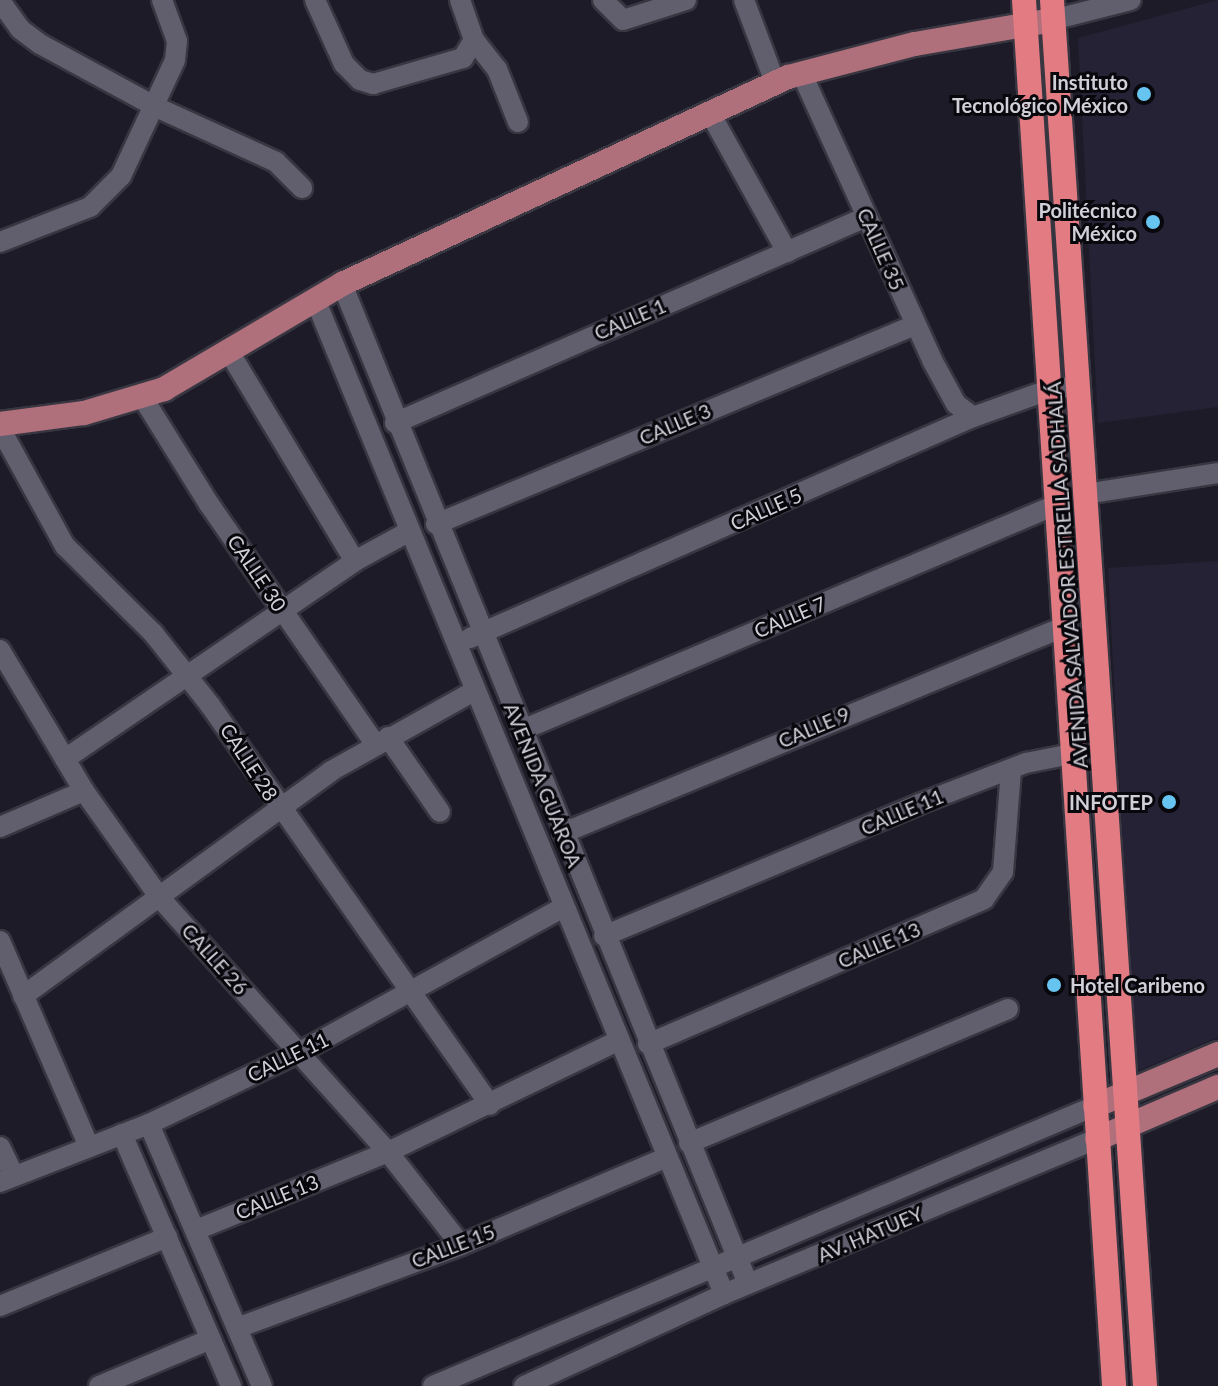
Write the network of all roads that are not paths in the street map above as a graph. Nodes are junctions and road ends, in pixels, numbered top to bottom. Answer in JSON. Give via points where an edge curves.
{"nodes":[{"id":1,"x":162,"y":0,"type":"edge"},
{"id":2,"x":315,"y":0,"type":"edge"},
{"id":3,"x":460,"y":0,"type":"edge"},
{"id":4,"x":603,"y":0,"type":"edge"},
{"id":5,"x":686,"y":0,"type":"edge"},
{"id":6,"x":744,"y":0,"type":"edge"},
{"id":7,"x":1024,"y":0,"type":"edge"},
{"id":8,"x":1131,"y":0,"type":"edge"},
{"id":9,"x":0,"y":1,"type":"edge"},
{"id":10,"x":1052,"y":10,"type":"edge"},
{"id":11,"x":1025,"y":25,"type":"junction"},
{"id":12,"x":472,"y":46,"type":"junction"},
{"id":13,"x":801,"y":72,"type":"junction"},
{"id":14,"x":775,"y":82,"type":"junction"},
{"id":15,"x":156,"y":107,"type":"junction"},
{"id":16,"x":710,"y":113,"type":"junction"},
{"id":17,"x":518,"y":122,"type":"dead end"},
{"id":18,"x":302,"y":188,"type":"dead end"},
{"id":19,"x":866,"y":217,"type":"junction"},
{"id":20,"x":0,"y":242,"type":"edge"},
{"id":21,"x":787,"y":252,"type":"junction"},
{"id":22,"x":342,"y":284,"type":"junction"},
{"id":23,"x":315,"y":299,"type":"junction"},
{"id":24,"x":915,"y":325,"type":"junction"},
{"id":25,"x":228,"y":350,"type":"junction"},
{"id":26,"x":1079,"y":386,"type":"junction"},
{"id":27,"x":1051,"y":389,"type":"junction"},
{"id":28,"x":143,"y":398,"type":"junction"},
{"id":29,"x":973,"y":417,"type":"junction"},
{"id":30,"x":395,"y":423,"type":"junction"},
{"id":31,"x":0,"y":426,"type":"edge"},
{"id":32,"x":1218,"y":473,"type":"edge"},
{"id":33,"x":1085,"y":494,"type":"junction"},
{"id":34,"x":1058,"y":504,"type":"junction"},
{"id":35,"x":436,"y":524,"type":"junction"},
{"id":36,"x":408,"y":532,"type":"junction"},
{"id":37,"x":355,"y":561,"type":"junction"},
{"id":38,"x":282,"y":610,"type":"junction"},
{"id":39,"x":1066,"y":626,"type":"junction"},
{"id":40,"x":482,"y":633,"type":"junction"},
{"id":41,"x":455,"y":644,"type":"junction"},
{"id":42,"x":0,"y":650,"type":"edge"},
{"id":43,"x":188,"y":676,"type":"junction"},
{"id":44,"x":474,"y":691,"type":"junction"},
{"id":45,"x":522,"y":730,"type":"junction"},
{"id":46,"x":382,"y":741,"type":"junction"},
{"id":47,"x":1071,"y":754,"type":"junction"},
{"id":48,"x":65,"y":759,"type":"junction"},
{"id":49,"x":1011,"y":770,"type":"junction"},
{"id":50,"x":84,"y":791,"type":"junction"},
{"id":51,"x":278,"y":807,"type":"junction"},
{"id":52,"x":440,"y":812,"type":"dead end"},
{"id":53,"x":0,"y":827,"type":"edge"},
{"id":54,"x":563,"y":833,"type":"junction"},
{"id":55,"x":160,"y":898,"type":"junction"},
{"id":56,"x":564,"y":907,"type":"junction"},
{"id":57,"x":604,"y":936,"type":"junction"},
{"id":58,"x":0,"y":941,"type":"edge"},
{"id":59,"x":412,"y":994,"type":"junction"},
{"id":60,"x":23,"y":996,"type":"junction"},
{"id":61,"x":1008,"y":1009,"type":"dead end"},
{"id":62,"x":618,"y":1041,"type":"junction"},
{"id":63,"x":648,"y":1044,"type":"junction"},
{"id":64,"x":300,"y":1052,"type":"junction"},
{"id":65,"x":1218,"y":1054,"type":"edge"},
{"id":66,"x":1218,"y":1087,"type":"edge"},
{"id":67,"x":1125,"y":1092,"type":"junction"},
{"id":68,"x":490,"y":1105,"type":"junction"},
{"id":69,"x":1095,"y":1106,"type":"junction"},
{"id":70,"x":149,"y":1124,"type":"junction"},
{"id":71,"x":1128,"y":1125,"type":"junction"},
{"id":72,"x":122,"y":1134,"type":"junction"},
{"id":73,"x":1097,"y":1139,"type":"junction"},
{"id":74,"x":689,"y":1143,"type":"junction"},
{"id":75,"x":0,"y":1147,"type":"edge"},
{"id":76,"x":89,"y":1147,"type":"junction"},
{"id":77,"x":388,"y":1152,"type":"junction"},
{"id":78,"x":667,"y":1157,"type":"junction"},
{"id":79,"x":7,"y":1179,"type":"edge"},
{"id":80,"x":196,"y":1230,"type":"junction"},
{"id":81,"x":167,"y":1237,"type":"junction"},
{"id":82,"x":461,"y":1245,"type":"junction"},
{"id":83,"x":738,"y":1259,"type":"junction"},
{"id":84,"x":713,"y":1269,"type":"junction"},
{"id":85,"x":748,"y":1284,"type":"junction"},
{"id":86,"x":724,"y":1294,"type":"junction"},
{"id":87,"x":0,"y":1306,"type":"edge"},
{"id":88,"x":237,"y":1328,"type":"junction"},
{"id":89,"x":211,"y":1339,"type":"junction"},
{"id":90,"x":99,"y":1386,"type":"edge"},
{"id":91,"x":231,"y":1386,"type":"edge"},
{"id":92,"x":262,"y":1386,"type":"edge"},
{"id":93,"x":433,"y":1386,"type":"edge"},
{"id":94,"x":524,"y":1386,"type":"edge"},
{"id":95,"x":1114,"y":1386,"type":"edge"},
{"id":96,"x":1143,"y":1386,"type":"edge"}],
"edges":[{"from":1,"to":15,"type":"street","via":[[177,41]]},
{"from":2,"to":12,"type":"street","via":[[344,64],[360,80],[393,81],[454,64]]},
{"from":3,"to":12,"type":"street"},
{"from":4,"to":5,"type":"street","via":[[623,20]]},
{"from":6,"to":14,"type":"street"},
{"from":7,"to":11,"type":"highway","name":"AVENIDA SALVADOR ESTRELLA SADHALÁ"},
{"from":8,"to":10,"type":"street"},
{"from":9,"to":15,"type":"street","via":[[20,29],[40,44]]},
{"from":10,"to":11,"type":"main road"},
{"from":10,"to":26,"type":"highway","name":"AVENIDA SALVADOR ESTRELLA SADHALÁ"},
{"from":11,"to":13,"type":"main road"},
{"from":11,"to":27,"type":"highway","name":"AVENIDA SALVADOR ESTRELLA SADHALÁ"},
{"from":12,"to":17,"type":"street","via":[[497,69]]},
{"from":13,"to":14,"type":"main road"},
{"from":13,"to":19,"type":"street","name":"CALLE 35"},
{"from":14,"to":16,"type":"main road"},
{"from":15,"to":18,"type":"street","via":[[276,162]]},
{"from":15,"to":20,"type":"street","via":[[135,153],[99,202]]},
{"from":16,"to":21,"type":"street"},
{"from":16,"to":22,"type":"main road"},
{"from":19,"to":21,"type":"street","name":"CALLE 1"},
{"from":19,"to":24,"type":"street","name":"CALLE 35"},
{"from":21,"to":30,"type":"street","name":"CALLE 1"},
{"from":22,"to":23,"type":"main road"},
{"from":22,"to":30,"type":"street","name":"AVENIDA GUAROA"},
{"from":23,"to":25,"type":"main road"},
{"from":23,"to":36,"type":"street","name":"AVENIDA GUAROA"},
{"from":24,"to":29,"type":"street","name":"CALLE 35","via":[[952,398]]},
{"from":24,"to":35,"type":"street","name":"CALLE 3"},
{"from":25,"to":28,"type":"main road"},
{"from":25,"to":37,"type":"street"},
{"from":26,"to":27,"type":"street","name":"CALLE 5"},
{"from":26,"to":33,"type":"highway","name":"AVENIDA SALVADOR ESTRELLA SADHALÁ"},
{"from":27,"to":29,"type":"street","name":"CALLE 5"},
{"from":27,"to":34,"type":"highway","name":"AVENIDA SALVADOR ESTRELLA SADHALÁ"},
{"from":28,"to":31,"type":"main road"},
{"from":28,"to":38,"type":"street","name":"CALLE 30"},
{"from":29,"to":40,"type":"street","name":"CALLE 5"},
{"from":30,"to":35,"type":"street","name":"AVENIDA GUAROA"},
{"from":31,"to":43,"type":"street","name":"CALLE 28","via":[[65,546],[153,633]]},
{"from":32,"to":33,"type":"street"},
{"from":33,"to":67,"type":"highway","name":"AVENIDA SALVADOR ESTRELLA SADHALÁ"},
{"from":34,"to":39,"type":"highway","name":"AVENIDA SALVADOR ESTRELLA SADHALÁ"},
{"from":34,"to":45,"type":"street","name":"CALLE 7"},
{"from":35,"to":40,"type":"street","name":"AVENIDA GUAROA"},
{"from":36,"to":37,"type":"street"},
{"from":36,"to":41,"type":"street","name":"AVENIDA GUAROA"},
{"from":37,"to":38,"type":"street"},
{"from":38,"to":43,"type":"street"},
{"from":38,"to":46,"type":"street","name":"CALLE 30"},
{"from":39,"to":47,"type":"highway","name":"AVENIDA SALVADOR ESTRELLA SADHALÁ"},
{"from":39,"to":54,"type":"street","name":"CALLE 9"},
{"from":40,"to":41,"type":"street","name":"CALLE 5"},
{"from":40,"to":45,"type":"street","name":"AVENIDA GUAROA"},
{"from":41,"to":44,"type":"street","name":"AVENIDA GUAROA"},
{"from":42,"to":48,"type":"street","name":"CALLE 26"},
{"from":43,"to":48,"type":"street"},
{"from":43,"to":51,"type":"street","name":"CALLE 28"},
{"from":44,"to":46,"type":"street"},
{"from":44,"to":56,"type":"street","name":"AVENIDA GUAROA"},
{"from":45,"to":54,"type":"street","name":"AVENIDA GUAROA"},
{"from":46,"to":51,"type":"street"},
{"from":46,"to":52,"type":"street","name":"CALLE 30"},
{"from":47,"to":49,"type":"street","name":"CALLE 11"},
{"from":47,"to":69,"type":"highway","name":"AVENIDA SALVADOR ESTRELLA SADHALÁ"},
{"from":48,"to":50,"type":"street","name":"CALLE 26"},
{"from":49,"to":57,"type":"street","name":"CALLE 11"},
{"from":49,"to":63,"type":"street","name":"CALLE 13","via":[[1003,872],[984,899]]},
{"from":50,"to":53,"type":"street"},
{"from":50,"to":55,"type":"street","name":"CALLE 26"},
{"from":51,"to":55,"type":"street"},
{"from":51,"to":59,"type":"street","name":"CALLE 28"},
{"from":54,"to":57,"type":"street","name":"AVENIDA GUAROA"},
{"from":55,"to":60,"type":"street"},
{"from":55,"to":64,"type":"street","name":"CALLE 26"},
{"from":56,"to":59,"type":"street","name":"CALLE 11"},
{"from":56,"to":62,"type":"street","name":"AVENIDA GUAROA"},
{"from":57,"to":63,"type":"street","name":"AVENIDA GUAROA"},
{"from":58,"to":60,"type":"street"},
{"from":59,"to":64,"type":"street","name":"CALLE 11"},
{"from":59,"to":68,"type":"street","name":"CALLE 28"},
{"from":60,"to":76,"type":"street"},
{"from":61,"to":74,"type":"street"},
{"from":62,"to":68,"type":"street","name":"CALLE 13"},
{"from":62,"to":78,"type":"street","name":"AVENIDA GUAROA"},
{"from":63,"to":74,"type":"street","name":"AVENIDA GUAROA"},
{"from":64,"to":70,"type":"street","name":"CALLE 11"},
{"from":64,"to":77,"type":"street","name":"CALLE 26"},
{"from":65,"to":67,"type":"main road"},
{"from":66,"to":71,"type":"main road","name":"AV. HATUEY"},
{"from":67,"to":69,"type":"main road"},
{"from":67,"to":71,"type":"highway","name":"AVENIDA SALVADOR ESTRELLA SADHALÁ"},
{"from":68,"to":77,"type":"street","name":"CALLE 13"},
{"from":69,"to":73,"type":"highway","name":"AVENIDA SALVADOR ESTRELLA SADHALÁ"},
{"from":69,"to":83,"type":"street","name":"AV. HATUEY"},
{"from":70,"to":72,"type":"street","name":"CALLE 11"},
{"from":70,"to":80,"type":"street"},
{"from":71,"to":73,"type":"main road","name":"AV. HATUEY"},
{"from":71,"to":96,"type":"highway","name":"AVENIDA SALVADOR ESTRELLA SADHALÁ"},
{"from":72,"to":76,"type":"street","name":"CALLE 11"},
{"from":72,"to":81,"type":"street"},
{"from":73,"to":85,"type":"street","name":"AV. HATUEY"},
{"from":73,"to":95,"type":"highway","name":"AVENIDA SALVADOR ESTRELLA SADHALÁ"},
{"from":74,"to":83,"type":"street","name":"AVENIDA GUAROA"},
{"from":75,"to":79,"type":"street"},
{"from":76,"to":79,"type":"street","name":"CALLE 11"},
{"from":77,"to":80,"type":"street","name":"CALLE 13"},
{"from":77,"to":82,"type":"street","name":"CALLE 26"},
{"from":78,"to":82,"type":"street","name":"CALLE 15"},
{"from":78,"to":84,"type":"street","name":"AVENIDA GUAROA"},
{"from":80,"to":88,"type":"street"},
{"from":81,"to":87,"type":"street"},
{"from":81,"to":89,"type":"street"},
{"from":82,"to":88,"type":"street","name":"CALLE 15"},
{"from":83,"to":84,"type":"street","name":"AV. HATUEY"},
{"from":83,"to":85,"type":"street","name":"AVENIDA GUAROA"},
{"from":84,"to":86,"type":"street","name":"AVENIDA GUAROA"},
{"from":84,"to":93,"type":"street","name":"AV. HATUEY"},
{"from":85,"to":86,"type":"street","name":"AV. HATUEY"},
{"from":86,"to":94,"type":"street","name":"AV. HATUEY"},
{"from":88,"to":92,"type":"street"},
{"from":89,"to":90,"type":"street"},
{"from":89,"to":91,"type":"street"}]}
